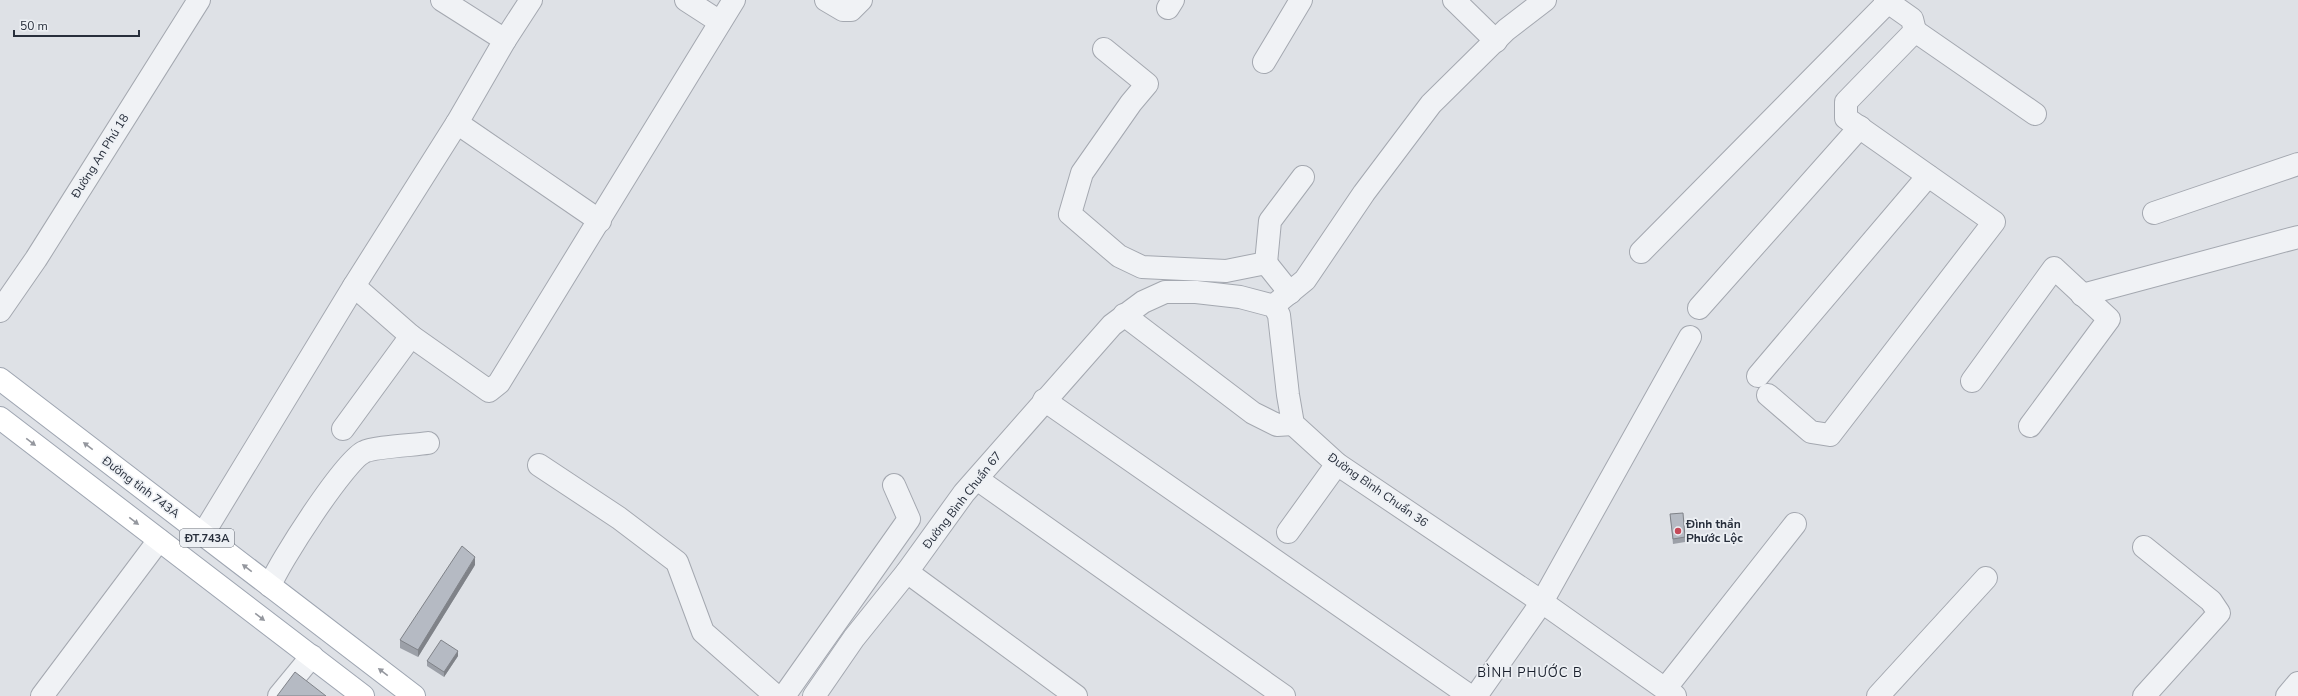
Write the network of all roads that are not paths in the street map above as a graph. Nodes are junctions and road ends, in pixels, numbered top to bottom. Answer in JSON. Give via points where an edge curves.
{"nodes":[{"id":1,"x":199,"y":0,"type":"edge"},
{"id":2,"x":442,"y":0,"type":"edge"},
{"id":3,"x":531,"y":0,"type":"edge"},
{"id":4,"x":686,"y":0,"type":"edge"},
{"id":5,"x":734,"y":0,"type":"edge"},
{"id":6,"x":826,"y":0,"type":"edge"},
{"id":7,"x":861,"y":0,"type":"edge"},
{"id":8,"x":1301,"y":0,"type":"edge"},
{"id":9,"x":1454,"y":0,"type":"edge"},
{"id":10,"x":1545,"y":0,"type":"edge"},
{"id":11,"x":1886,"y":1,"type":"edge"},
{"id":12,"x":720,"y":22,"type":"junction"},
{"id":13,"x":1915,"y":32,"type":"junction"},
{"id":14,"x":505,"y":40,"type":"junction"},
{"id":15,"x":1496,"y":41,"type":"junction"},
{"id":16,"x":1104,"y":49,"type":"dead end"},
{"id":17,"x":1264,"y":62,"type":"dead end"},
{"id":18,"x":2035,"y":114,"type":"dead end"},
{"id":19,"x":457,"y":123,"type":"junction"},
{"id":20,"x":1860,"y":127,"type":"junction"},
{"id":21,"x":2298,"y":164,"type":"edge"},
{"id":22,"x":1928,"y":176,"type":"junction"},
{"id":23,"x":1303,"y":177,"type":"dead end"},
{"id":24,"x":2154,"y":213,"type":"dead end"},
{"id":25,"x":600,"y":221,"type":"junction"},
{"id":26,"x":2298,"y":237,"type":"edge"},
{"id":27,"x":1640,"y":252,"type":"dead end"},
{"id":28,"x":1266,"y":263,"type":"junction"},
{"id":29,"x":354,"y":286,"type":"junction"},
{"id":30,"x":2082,"y":295,"type":"junction"},
{"id":31,"x":1282,"y":299,"type":"junction"},
{"id":32,"x":1699,"y":308,"type":"dead end"},
{"id":33,"x":0,"y":311,"type":"edge"},
{"id":34,"x":1124,"y":316,"type":"junction"},
{"id":35,"x":411,"y":336,"type":"junction"},
{"id":36,"x":1690,"y":337,"type":"dead end"},
{"id":37,"x":0,"y":379,"type":"edge"},
{"id":38,"x":1972,"y":381,"type":"dead end"},
{"id":39,"x":1044,"y":400,"type":"junction"},
{"id":40,"x":0,"y":418,"type":"edge"},
{"id":41,"x":1293,"y":424,"type":"junction"},
{"id":42,"x":2030,"y":426,"type":"dead end"},
{"id":43,"x":343,"y":429,"type":"dead end"},
{"id":44,"x":428,"y":444,"type":"dead end"},
{"id":45,"x":1337,"y":464,"type":"junction"},
{"id":46,"x":539,"y":465,"type":"dead end"},
{"id":47,"x":977,"y":478,"type":"junction"},
{"id":48,"x":894,"y":486,"type":"dead end"},
{"id":49,"x":1796,"y":524,"type":"dead end"},
{"id":50,"x":1288,"y":532,"type":"dead end"},
{"id":51,"x":203,"y":534,"type":"junction"},
{"id":52,"x":159,"y":540,"type":"junction"},
{"id":53,"x":2144,"y":547,"type":"dead end"},
{"id":54,"x":907,"y":572,"type":"junction"},
{"id":55,"x":1986,"y":578,"type":"dead end"},
{"id":56,"x":270,"y":586,"type":"junction"},
{"id":57,"x":1542,"y":602,"type":"junction"},
{"id":58,"x":312,"y":656,"type":"junction"},
{"id":59,"x":2298,"y":683,"type":"edge"},
{"id":60,"x":1670,"y":692,"type":"edge"},
{"id":61,"x":42,"y":696,"type":"edge"},
{"id":62,"x":279,"y":696,"type":"edge"},
{"id":63,"x":364,"y":696,"type":"edge"},
{"id":64,"x":414,"y":696,"type":"edge"},
{"id":65,"x":776,"y":696,"type":"edge"},
{"id":66,"x":784,"y":696,"type":"edge"},
{"id":67,"x":814,"y":696,"type":"edge"},
{"id":68,"x":1076,"y":696,"type":"edge"},
{"id":69,"x":1284,"y":696,"type":"edge"},
{"id":70,"x":1470,"y":696,"type":"edge"},
{"id":71,"x":1476,"y":696,"type":"edge"},
{"id":72,"x":1878,"y":696,"type":"edge"},
{"id":73,"x":2144,"y":696,"type":"edge"},
{"id":74,"x":2287,"y":696,"type":"edge"}],
"edges":[{"from":1,"to":33,"type":"street","name":"Đường An Phú 18","via":[[36,259]]},
{"from":2,"to":14,"type":"street"},
{"from":3,"to":14,"type":"street"},
{"from":4,"to":12,"type":"street"},
{"from":5,"to":12,"type":"street"},
{"from":6,"to":7,"type":"street","via":[[843,10],[851,10]]},
{"from":8,"to":17,"type":"street"},
{"from":9,"to":15,"type":"street"},
{"from":10,"to":15,"type":"street"},
{"from":11,"to":13,"type":"street","via":[[1912,19]]},
{"from":11,"to":27,"type":"street"},
{"from":12,"to":25,"type":"street"},
{"from":13,"to":18,"type":"street"},
{"from":13,"to":20,"type":"street","via":[[1846,102],[1846,118]]},
{"from":14,"to":19,"type":"street"},
{"from":15,"to":31,"type":"street","via":[[1431,104],[1364,193],[1305,280]]},
{"from":16,"to":28,"type":"street","via":[[1147,84],[1082,173],[1070,214],[1120,256],[1142,267],[1226,271]]},
{"from":19,"to":25,"type":"street"},
{"from":19,"to":29,"type":"street"},
{"from":20,"to":22,"type":"street"},
{"from":20,"to":32,"type":"street"},
{"from":21,"to":24,"type":"street"},
{"from":22,"to":22,"type":"street","via":[[1994,222],[1830,435],[1811,432],[1763,385]]},
{"from":23,"to":28,"type":"street","via":[[1270,221]]},
{"from":25,"to":35,"type":"street","via":[[499,383],[489,391]]},
{"from":26,"to":30,"type":"street"},
{"from":28,"to":31,"type":"street"},
{"from":29,"to":35,"type":"street"},
{"from":29,"to":51,"type":"street"},
{"from":30,"to":38,"type":"street","via":[[2054,268]]},
{"from":30,"to":42,"type":"street","via":[[2108,319]]},
{"from":31,"to":34,"type":"street","via":[[1165,292],[1143,302]]},
{"from":31,"to":41,"type":"street","via":[[1279,315]]},
{"from":34,"to":39,"type":"street","name":"Đường Bình Chuẩn 67","via":[[1112,325]]},
{"from":34,"to":41,"type":"street","via":[[1253,413],[1278,425]]},
{"from":35,"to":43,"type":"street"},
{"from":36,"to":57,"type":"street"},
{"from":51,"to":37,"type":"main road","name":"Đường tỉnh 743A","number":"ĐT.743A","one_way":true},
{"from":39,"to":47,"type":"street","name":"Đường Bình Chuẩn 67"},
{"from":39,"to":70,"type":"street"},
{"from":40,"to":52,"type":"main road","number":"ĐT.743A","one_way":true},
{"from":41,"to":45,"type":"street","name":"Đường Bình Chuẩn 36"},
{"from":44,"to":56,"type":"street","via":[[364,452],[346,468],[285,557]]},
{"from":45,"to":50,"type":"street"},
{"from":45,"to":57,"type":"street","name":"Đường Bình Chuẩn 36"},
{"from":46,"to":65,"type":"street","via":[[619,518],[677,562],[703,632]]},
{"from":47,"to":54,"type":"street","name":"Đường Bình Chuẩn 67"},
{"from":47,"to":69,"type":"street"},
{"from":48,"to":66,"type":"street","via":[[909,519]]},
{"from":49,"to":60,"type":"street"},
{"from":56,"to":51,"type":"main road","name":"Đường tỉnh 743A","number":"ĐT.743A","one_way":true},
{"from":52,"to":58,"type":"main road","number":"ĐT.743A","one_way":true},
{"from":52,"to":61,"type":"street"},
{"from":53,"to":73,"type":"street","via":[[2211,601],[2219,613]]},
{"from":54,"to":67,"type":"street","name":"Đường Bình Chuẩn 67","via":[[854,638]]},
{"from":54,"to":68,"type":"street"},
{"from":55,"to":72,"type":"street"},
{"from":64,"to":56,"type":"main road","name":"Đường tỉnh 743A","number":"ĐT.743A","one_way":true},
{"from":57,"to":60,"type":"street","name":"Đường Bình Chuẩn 36"},
{"from":57,"to":71,"type":"street"},
{"from":58,"to":62,"type":"street"},
{"from":58,"to":63,"type":"main road","number":"ĐT.743A"},
{"from":59,"to":74,"type":"street"}]}
